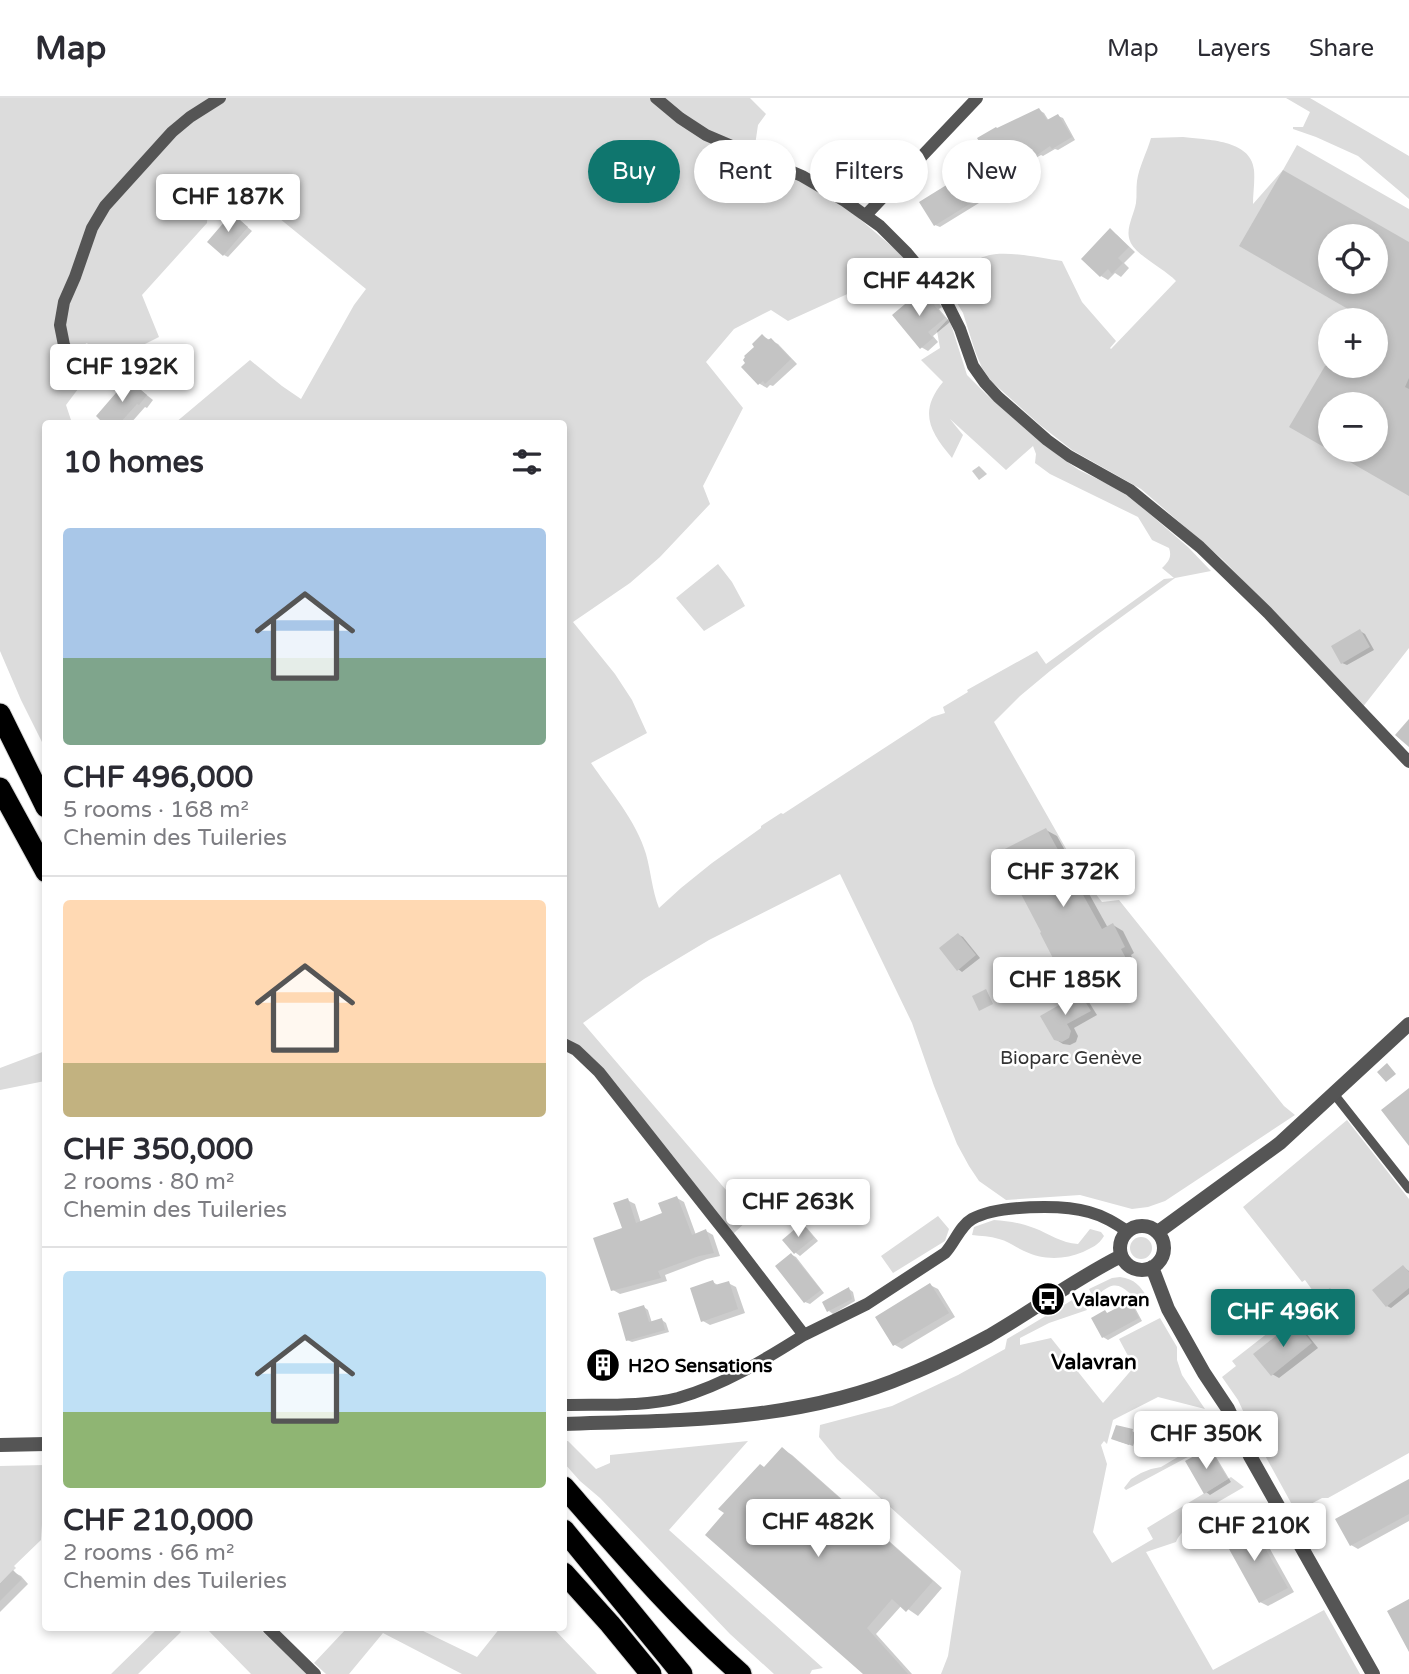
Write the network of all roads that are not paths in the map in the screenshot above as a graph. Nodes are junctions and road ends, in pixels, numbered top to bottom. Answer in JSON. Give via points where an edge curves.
{"nodes":[{"id":1,"x":220,"y":98,"type":"edge"},
{"id":2,"x":656,"y":98,"type":"edge"},
{"id":3,"x":977,"y":98,"type":"edge"},
{"id":4,"x":866,"y":215,"type":"junction"},
{"id":5,"x":82,"y":373,"type":"dead end"},
{"id":6,"x":0,"y":714,"type":"edge"},
{"id":7,"x":1409,"y":762,"type":"edge"},
{"id":8,"x":0,"y":788,"type":"edge"},
{"id":9,"x":42,"y":799,"type":"edge"},
{"id":10,"x":42,"y":865,"type":"edge"},
{"id":11,"x":1409,"y":1024,"type":"edge"},
{"id":12,"x":567,"y":1046,"type":"edge"},
{"id":13,"x":1334,"y":1094,"type":"junction"},
{"id":14,"x":1409,"y":1189,"type":"edge"},
{"id":15,"x":1127,"y":1231,"type":"junction"},
{"id":16,"x":1158,"y":1232,"type":"junction"},
{"id":17,"x":1121,"y":1256,"type":"junction"},
{"id":18,"x":1152,"y":1267,"type":"junction"},
{"id":19,"x":804,"y":1335,"type":"junction"},
{"id":20,"x":567,"y":1405,"type":"edge"},
{"id":21,"x":567,"y":1424,"type":"edge"},
{"id":22,"x":42,"y":1444,"type":"edge"},
{"id":23,"x":0,"y":1445,"type":"edge"},
{"id":24,"x":567,"y":1490,"type":"edge"},
{"id":25,"x":567,"y":1534,"type":"edge"},
{"id":26,"x":567,"y":1576,"type":"edge"},
{"id":27,"x":567,"y":1585,"type":"edge"},
{"id":28,"x":271,"y":1631,"type":"edge"},
{"id":29,"x":316,"y":1674,"type":"edge"},
{"id":30,"x":634,"y":1674,"type":"edge"},
{"id":31,"x":651,"y":1674,"type":"edge"},
{"id":32,"x":682,"y":1674,"type":"edge"},
{"id":33,"x":741,"y":1674,"type":"edge"},
{"id":34,"x":1373,"y":1674,"type":"edge"}],
"edges":[{"from":1,"to":5,"type":"street","via":[[172,132],[105,206],[92,228],[60,325],[64,345]]},
{"from":2,"to":4,"type":"street","via":[[706,135],[802,176]]},
{"from":3,"to":4,"type":"street"},
{"from":4,"to":7,"type":"street","via":[[907,253],[945,299],[972,366],[998,397],[1047,440],[1129,490],[1200,547]]},
{"from":6,"to":9,"type":"highway"},
{"from":8,"to":10,"type":"highway"},
{"from":11,"to":13,"type":"street"},
{"from":12,"to":19,"type":"street","via":[[599,1072]]},
{"from":13,"to":14,"type":"street"},
{"from":13,"to":16,"type":"street","via":[[1280,1143]]},
{"from":15,"to":16,"type":"street","via":[[1140,1226]]},
{"from":15,"to":17,"type":"street","via":[[1120,1242]]},
{"from":15,"to":19,"type":"street","via":[[1080,1209],[1020,1208],[983,1215],[964,1226],[945,1253],[867,1304]]},
{"from":16,"to":18,"type":"street","via":[[1163,1254]]},
{"from":17,"to":18,"type":"street","via":[[1138,1269]]},
{"from":17,"to":21,"type":"street","via":[[989,1336],[876,1388],[754,1415]]},
{"from":18,"to":34,"type":"street","via":[[1168,1309]]},
{"from":19,"to":20,"type":"street","via":[[720,1383],[677,1398]]},
{"from":22,"to":23,"type":"street"},
{"from":24,"to":33,"type":"highway","via":[[669,1604]]},
{"from":25,"to":32,"type":"highway"},
{"from":26,"to":31,"type":"highway"},
{"from":27,"to":30,"type":"highway"},
{"from":28,"to":29,"type":"street"}]}
